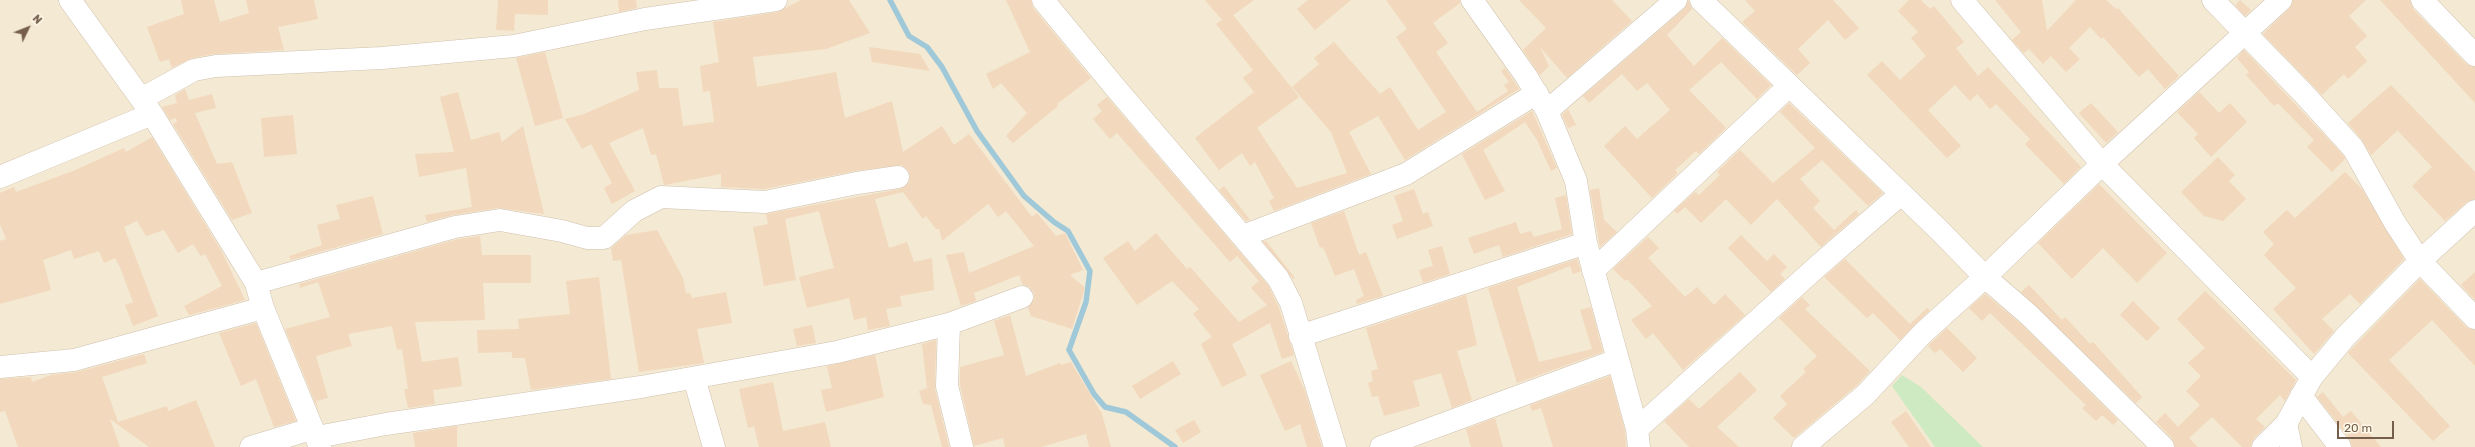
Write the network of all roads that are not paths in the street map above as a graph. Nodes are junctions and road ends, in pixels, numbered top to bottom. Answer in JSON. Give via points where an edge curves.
{"nodes":[{"id":1,"x":70,"y":0,"type":"edge"},
{"id":2,"x":776,"y":0,"type":"edge"},
{"id":3,"x":1043,"y":0,"type":"edge"},
{"id":4,"x":1472,"y":0,"type":"edge"},
{"id":5,"x":1676,"y":0,"type":"edge"},
{"id":6,"x":1701,"y":0,"type":"edge"},
{"id":7,"x":1962,"y":0,"type":"edge"},
{"id":8,"x":2213,"y":0,"type":"edge"},
{"id":9,"x":2281,"y":0,"type":"edge"},
{"id":10,"x":2422,"y":0,"type":"edge"},
{"id":11,"x":2245,"y":34,"type":"junction"},
{"id":12,"x":2475,"y":54,"type":"edge"},
{"id":13,"x":1788,"y":87,"type":"junction"},
{"id":14,"x":1542,"y":102,"type":"junction"},
{"id":15,"x":146,"y":106,"type":"junction"},
{"id":16,"x":2102,"y":164,"type":"junction"},
{"id":17,"x":0,"y":177,"type":"edge"},
{"id":18,"x":898,"y":178,"type":"dead end"},
{"id":19,"x":1901,"y":194,"type":"junction"},
{"id":20,"x":2475,"y":211,"type":"edge"},
{"id":21,"x":1243,"y":236,"type":"junction"},
{"id":22,"x":1586,"y":243,"type":"junction"},
{"id":23,"x":2420,"y":261,"type":"junction"},
{"id":24,"x":1593,"y":271,"type":"junction"},
{"id":25,"x":1985,"y":277,"type":"junction"},
{"id":26,"x":256,"y":283,"type":"junction"},
{"id":27,"x":1022,"y":297,"type":"dead end"},
{"id":28,"x":263,"y":308,"type":"junction"},
{"id":29,"x":2475,"y":318,"type":"edge"},
{"id":30,"x":950,"y":324,"type":"junction"},
{"id":31,"x":1300,"y":336,"type":"junction"},
{"id":32,"x":1618,"y":360,"type":"junction"},
{"id":33,"x":0,"y":367,"type":"edge"},
{"id":34,"x":2312,"y":377,"type":"junction"},
{"id":35,"x":694,"y":378,"type":"junction"},
{"id":36,"x":2301,"y":396,"type":"junction"},
{"id":37,"x":2286,"y":424,"type":"junction"},
{"id":38,"x":316,"y":438,"type":"edge"},
{"id":39,"x":1638,"y":438,"type":"edge"},
{"id":40,"x":251,"y":447,"type":"edge"},
{"id":41,"x":714,"y":447,"type":"edge"},
{"id":42,"x":962,"y":447,"type":"edge"},
{"id":43,"x":1335,"y":447,"type":"edge"},
{"id":44,"x":1381,"y":447,"type":"edge"},
{"id":45,"x":1803,"y":447,"type":"edge"},
{"id":46,"x":2164,"y":447,"type":"edge"},
{"id":47,"x":2262,"y":447,"type":"edge"},
{"id":48,"x":2291,"y":447,"type":"edge"},
{"id":49,"x":2340,"y":447,"type":"edge"}],
"edges":[{"from":1,"to":15,"type":"street"},
{"from":2,"to":15,"type":"street","via":[[645,19],[514,46],[382,58],[216,66],[194,70]]},
{"from":3,"to":21,"type":"street"},
{"from":4,"to":14,"type":"street"},
{"from":5,"to":14,"type":"street"},
{"from":6,"to":13,"type":"street"},
{"from":7,"to":16,"type":"street"},
{"from":8,"to":11,"type":"street"},
{"from":9,"to":11,"type":"street"},
{"from":10,"to":12,"type":"street"},
{"from":11,"to":16,"type":"street"},
{"from":11,"to":23,"type":"street","via":[[2354,148],[2395,223]]},
{"from":13,"to":19,"type":"street"},
{"from":13,"to":24,"type":"street"},
{"from":14,"to":21,"type":"street","via":[[1406,174]]},
{"from":14,"to":22,"type":"street","via":[[1576,182]]},
{"from":15,"to":17,"type":"street"},
{"from":15,"to":26,"type":"street"},
{"from":16,"to":25,"type":"street"},
{"from":16,"to":34,"type":"street"},
{"from":18,"to":26,"type":"street","via":[[857,183],[765,202],[661,196],[634,211],[604,238],[587,238],[500,220],[455,227]]},
{"from":19,"to":25,"type":"street"},
{"from":19,"to":39,"type":"street","via":[[1819,265]]},
{"from":20,"to":23,"type":"street"},
{"from":21,"to":31,"type":"street","via":[[1278,278],[1291,303]]},
{"from":22,"to":24,"type":"street"},
{"from":22,"to":31,"type":"street"},
{"from":23,"to":29,"type":"street"},
{"from":23,"to":34,"type":"street","via":[[2346,336]]},
{"from":24,"to":32,"type":"street"},
{"from":25,"to":45,"type":"street","via":[[1923,333],[1864,395]]},
{"from":25,"to":46,"type":"street","via":[[2029,315]]},
{"from":26,"to":28,"type":"street"},
{"from":27,"to":30,"type":"street"},
{"from":28,"to":33,"type":"street","via":[[74,360]]},
{"from":28,"to":38,"type":"street"},
{"from":30,"to":35,"type":"street","via":[[837,352]]},
{"from":30,"to":42,"type":"street","via":[[947,386]]},
{"from":31,"to":43,"type":"street"},
{"from":32,"to":39,"type":"street"},
{"from":32,"to":44,"type":"street"},
{"from":34,"to":36,"type":"street"},
{"from":35,"to":38,"type":"street","via":[[386,424]]},
{"from":35,"to":41,"type":"street"},
{"from":36,"to":37,"type":"street"},
{"from":36,"to":49,"type":"street"},
{"from":37,"to":47,"type":"street"},
{"from":37,"to":48,"type":"street"},
{"from":38,"to":40,"type":"street"}]}
